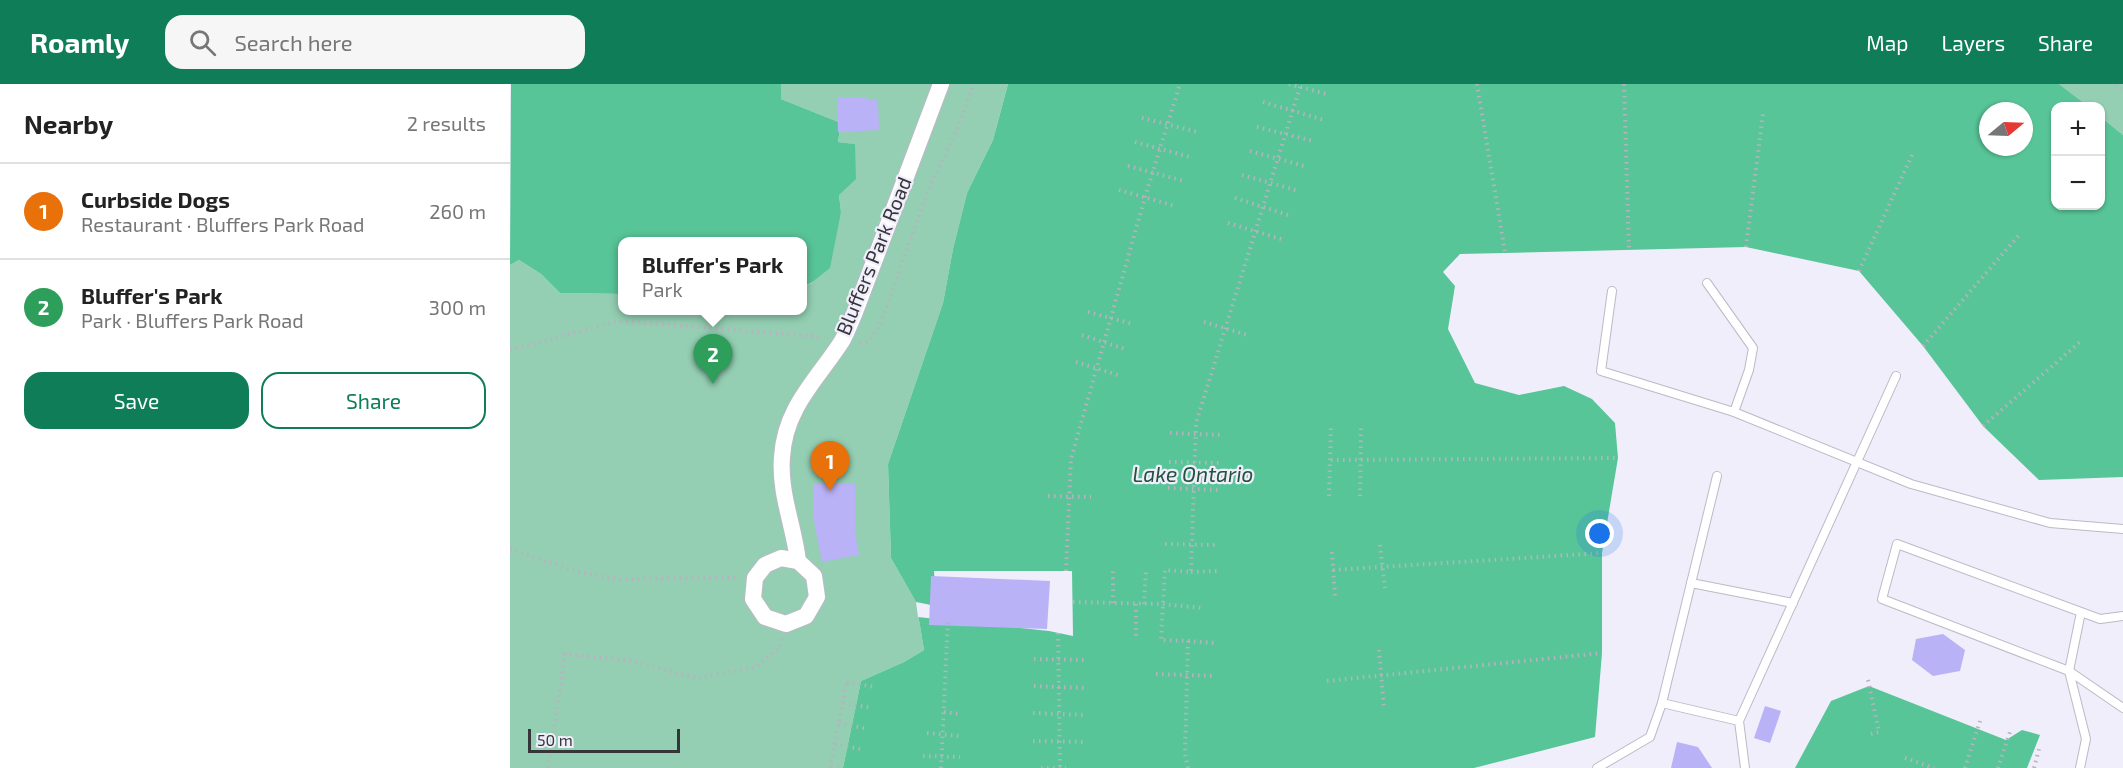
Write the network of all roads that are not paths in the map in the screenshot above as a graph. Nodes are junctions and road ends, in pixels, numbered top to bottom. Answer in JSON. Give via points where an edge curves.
{"nodes":[{"id":1,"x":941,"y":84,"type":"edge"},
{"id":2,"x":1707,"y":283,"type":"dead end"},
{"id":3,"x":1611,"y":291,"type":"dead end"},
{"id":4,"x":1896,"y":376,"type":"dead end"},
{"id":5,"x":1734,"y":412,"type":"junction"},
{"id":6,"x":1857,"y":462,"type":"junction"},
{"id":7,"x":1717,"y":476,"type":"dead end"},
{"id":8,"x":2123,"y":528,"type":"edge"},
{"id":9,"x":798,"y":561,"type":"junction"},
{"id":10,"x":1691,"y":583,"type":"junction"},
{"id":11,"x":1793,"y":603,"type":"junction"},
{"id":12,"x":2081,"y":612,"type":"junction"},
{"id":13,"x":2123,"y":616,"type":"edge"},
{"id":14,"x":2069,"y":671,"type":"junction"},
{"id":15,"x":1662,"y":703,"type":"junction"},
{"id":16,"x":2123,"y":708,"type":"edge"},
{"id":17,"x":1739,"y":722,"type":"junction"},
{"id":18,"x":1597,"y":768,"type":"edge"},
{"id":19,"x":1744,"y":768,"type":"edge"},
{"id":20,"x":2080,"y":768,"type":"edge"}],
"edges":[{"from":1,"to":9,"type":"street","name":"Bluffers Park Road","via":[[855,312],[842,340],[795,408],[786,435],[783,488]]},
{"from":2,"to":5,"type":"lane","via":[[1753,348]]},
{"from":3,"to":5,"type":"lane","via":[[1601,371]]},
{"from":4,"to":6,"type":"lane"},
{"from":5,"to":6,"type":"lane"},
{"from":6,"to":8,"type":"lane","via":[[1911,484],[2050,523]]},
{"from":6,"to":11,"type":"lane"},
{"from":7,"to":10,"type":"lane"},
{"from":9,"to":9,"type":"street","name":"Bluffers Park Road","via":[[814,576],[817,597],[806,616],[786,624],[765,618],[753,599],[755,578],[765,565],[781,558]]},
{"from":10,"to":11,"type":"lane"},
{"from":10,"to":15,"type":"lane"},
{"from":11,"to":17,"type":"lane"},
{"from":12,"to":13,"type":"lane","via":[[2100,619]]},
{"from":12,"to":14,"type":"lane"},
{"from":12,"to":14,"type":"lane","via":[[1897,544],[1882,599]]},
{"from":14,"to":16,"type":"lane"},
{"from":14,"to":20,"type":"lane","via":[[2086,739]]},
{"from":15,"to":17,"type":"lane"},
{"from":15,"to":18,"type":"lane","via":[[1650,737]]},
{"from":17,"to":19,"type":"lane"}]}
